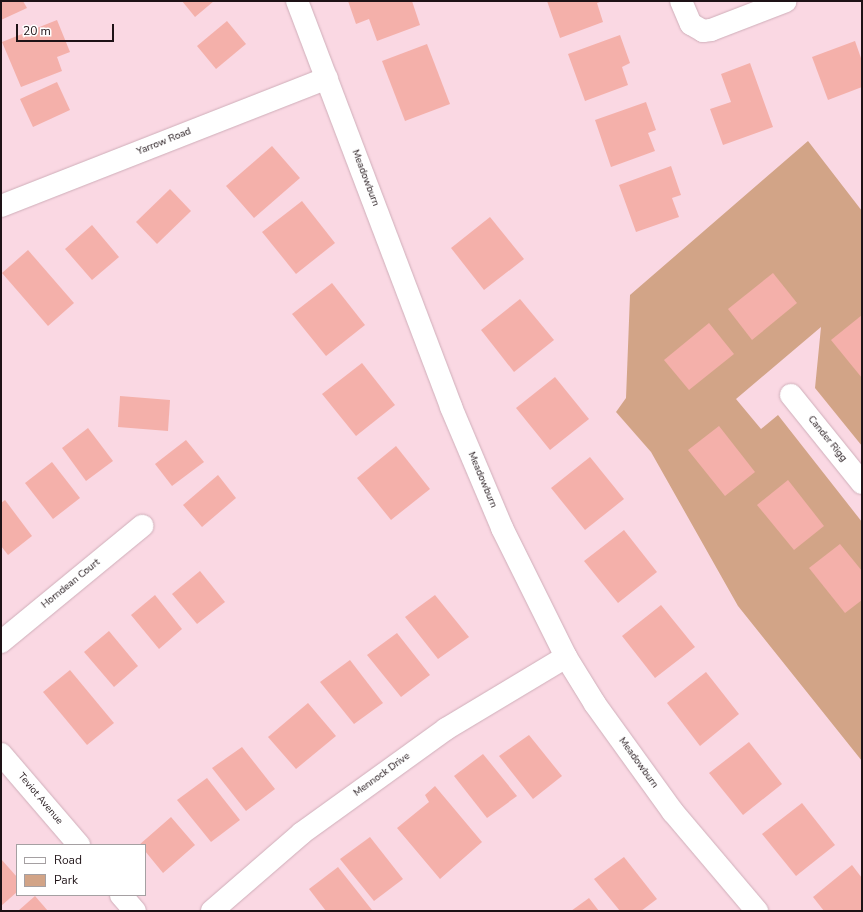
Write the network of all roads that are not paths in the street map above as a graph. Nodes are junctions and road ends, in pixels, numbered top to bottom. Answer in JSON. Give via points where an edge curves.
{"nodes":[{"id":1,"x":297,"y":1,"type":"edge"},
{"id":2,"x":681,"y":1,"type":"edge"},
{"id":3,"x":786,"y":1,"type":"edge"},
{"id":4,"x":327,"y":78,"type":"junction"},
{"id":5,"x":2,"y":203,"type":"edge"},
{"id":6,"x":792,"y":395,"type":"dead end"},
{"id":7,"x":862,"y":483,"type":"edge"},
{"id":8,"x":142,"y":526,"type":"dead end"},
{"id":9,"x":1,"y":642,"type":"edge"},
{"id":10,"x":566,"y":657,"type":"junction"},
{"id":11,"x":1,"y":754,"type":"edge"},
{"id":12,"x":78,"y":844,"type":"edge"},
{"id":13,"x":122,"y":896,"type":"edge"},
{"id":14,"x":753,"y":910,"type":"edge"},
{"id":15,"x":135,"y":911,"type":"edge"},
{"id":16,"x":212,"y":911,"type":"edge"}],
"edges":[{"from":1,"to":4,"type":"street","name":"Meadowburn"},
{"from":2,"to":3,"type":"street","via":[[691,24],[703,31]]},
{"from":4,"to":5,"type":"street","name":"Yarrow Road"},
{"from":4,"to":10,"type":"street","name":"Meadowburn","via":[[451,407],[502,528]]},
{"from":6,"to":7,"type":"street","name":"Cander Rigg"},
{"from":8,"to":9,"type":"street","name":"Horndean Court"},
{"from":10,"to":14,"type":"street","name":"Meadowburn","via":[[595,704],[673,812]]},
{"from":10,"to":16,"type":"street","name":"Mennock Drive","via":[[446,729],[302,833]]},
{"from":11,"to":12,"type":"street","name":"Teviot Avenue"},
{"from":13,"to":15,"type":"street"}]}
